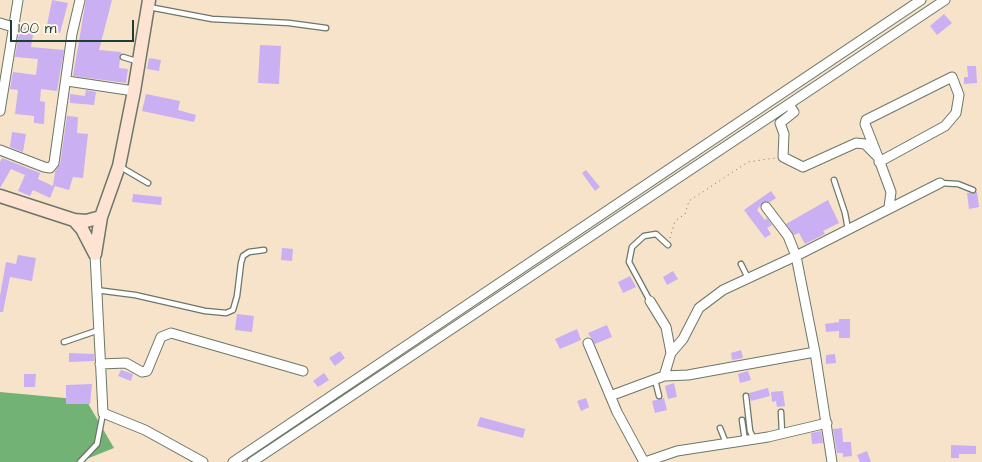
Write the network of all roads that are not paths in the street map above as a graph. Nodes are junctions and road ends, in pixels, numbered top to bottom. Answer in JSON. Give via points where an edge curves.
{"nodes":[{"id":1,"x":18,"y":0,"type":"edge"},
{"id":2,"x":80,"y":0,"type":"edge"},
{"id":3,"x":921,"y":0,"type":"edge"},
{"id":4,"x":945,"y":0,"type":"edge"},
{"id":5,"x":149,"y":3,"type":"edge"},
{"id":6,"x":0,"y":23,"type":"edge"},
{"id":7,"x":13,"y":27,"type":"junction"},
{"id":8,"x":326,"y":28,"type":"dead end"},
{"id":9,"x":123,"y":57,"type":"dead end"},
{"id":10,"x":139,"y":64,"type":"junction"},
{"id":11,"x":66,"y":81,"type":"junction"},
{"id":12,"x":2,"y":87,"type":"edge"},
{"id":13,"x":134,"y":91,"type":"junction"},
{"id":14,"x":789,"y":105,"type":"junction"},
{"id":15,"x":0,"y":111,"type":"edge"},
{"id":16,"x":0,"y":150,"type":"edge"},
{"id":17,"x":878,"y":159,"type":"junction"},
{"id":18,"x":119,"y":166,"type":"junction"},
{"id":19,"x":834,"y":180,"type":"dead end"},
{"id":20,"x":148,"y":183,"type":"dead end"},
{"id":21,"x":940,"y":183,"type":"joint"},
{"id":22,"x":973,"y":190,"type":"dead end"},
{"id":23,"x":0,"y":196,"type":"edge"},
{"id":24,"x":766,"y":207,"type":"dead end"},
{"id":25,"x":889,"y":207,"type":"junction"},
{"id":26,"x":101,"y":217,"type":"junction"},
{"id":27,"x":74,"y":220,"type":"junction"},
{"id":28,"x":848,"y":229,"type":"junction"},
{"id":29,"x":668,"y":245,"type":"road end"},
{"id":30,"x":264,"y":250,"type":"dead end"},
{"id":31,"x":95,"y":254,"type":"junction"},
{"id":32,"x":796,"y":256,"type":"junction"},
{"id":33,"x":741,"y":264,"type":"dead end"},
{"id":34,"x":748,"y":278,"type":"junction"},
{"id":35,"x":96,"y":290,"type":"junction"},
{"id":36,"x":650,"y":301,"type":"joint"},
{"id":37,"x":99,"y":330,"type":"junction"},
{"id":38,"x":64,"y":342,"type":"dead end"},
{"id":39,"x":588,"y":343,"type":"dead end"},
{"id":40,"x":815,"y":352,"type":"junction"},
{"id":41,"x":671,"y":353,"type":"junction"},
{"id":42,"x":100,"y":364,"type":"junction"},
{"id":43,"x":303,"y":371,"type":"dead end"},
{"id":44,"x":659,"y":378,"type":"junction"},
{"id":45,"x":610,"y":396,"type":"junction"},
{"id":46,"x":659,"y":396,"type":"dead end"},
{"id":47,"x":746,"y":396,"type":"dead end"},
{"id":48,"x":780,"y":412,"type":"dead end"},
{"id":49,"x":103,"y":413,"type":"junction"},
{"id":50,"x":742,"y":420,"type":"dead end"},
{"id":51,"x":827,"y":423,"type":"junction"},
{"id":52,"x":720,"y":428,"type":"dead end"},
{"id":53,"x":782,"y":434,"type":"junction"},
{"id":54,"x":755,"y":440,"type":"junction"},
{"id":55,"x":745,"y":441,"type":"junction"},
{"id":56,"x":726,"y":444,"type":"junction"},
{"id":57,"x":80,"y":462,"type":"edge"},
{"id":58,"x":203,"y":462,"type":"edge"},
{"id":59,"x":233,"y":462,"type":"edge"},
{"id":60,"x":252,"y":462,"type":"edge"},
{"id":61,"x":645,"y":462,"type":"edge"},
{"id":62,"x":832,"y":462,"type":"edge"}],
"edges":[{"from":1,"to":7,"type":"street"},
{"from":2,"to":11,"type":"street"},
{"from":3,"to":59,"type":"street"},
{"from":4,"to":14,"type":"street"},
{"from":5,"to":8,"type":"lane","via":[[212,19]]},
{"from":5,"to":10,"type":"street"},
{"from":6,"to":7,"type":"street"},
{"from":7,"to":12,"type":"street"},
{"from":9,"to":10,"type":"lane"},
{"from":10,"to":13,"type":"street"},
{"from":11,"to":13,"type":"street"},
{"from":11,"to":16,"type":"street","via":[[54,163],[50,168]]},
{"from":12,"to":15,"type":"street"},
{"from":13,"to":18,"type":"street"},
{"from":14,"to":17,"type":"street","via":[[794,112],[780,124],[784,134],[783,157],[803,167],[856,143],[865,144]]},
{"from":14,"to":60,"type":"street"},
{"from":17,"to":17,"type":"street","via":[[940,129],[956,113],[959,95],[952,77],[866,120]]},
{"from":17,"to":25,"type":"street","via":[[891,192]]},
{"from":18,"to":20,"type":"lane"},
{"from":18,"to":26,"type":"street"},
{"from":19,"to":28,"type":"lane"},
{"from":21,"to":22,"type":"lane","via":[[958,184]]},
{"from":21,"to":25,"type":"street"},
{"from":23,"to":27,"type":"street"},
{"from":24,"to":32,"type":"street","via":[[788,236]]},
{"from":25,"to":28,"type":"street"},
{"from":26,"to":27,"type":"street"},
{"from":26,"to":31,"type":"street"},
{"from":27,"to":31,"type":"street"},
{"from":28,"to":32,"type":"street"},
{"from":29,"to":36,"type":"lane","via":[[656,234],[644,236],[632,247],[629,262]]},
{"from":30,"to":35,"type":"lane","via":[[243,256],[233,310],[226,313],[135,294]]},
{"from":31,"to":35,"type":"street"},
{"from":32,"to":34,"type":"street"},
{"from":32,"to":40,"type":"street"},
{"from":33,"to":34,"type":"lane"},
{"from":34,"to":41,"type":"street","via":[[723,290],[699,308]]},
{"from":35,"to":37,"type":"street"},
{"from":36,"to":41,"type":"street","via":[[666,327]]},
{"from":37,"to":38,"type":"lane"},
{"from":37,"to":42,"type":"street"},
{"from":39,"to":45,"type":"street"},
{"from":40,"to":44,"type":"street"},
{"from":40,"to":51,"type":"street"},
{"from":41,"to":44,"type":"street"},
{"from":42,"to":43,"type":"street","via":[[126,363],[142,372],[147,371],[162,337],[171,333]]},
{"from":42,"to":49,"type":"street"},
{"from":44,"to":45,"type":"street"},
{"from":44,"to":46,"type":"lane"},
{"from":45,"to":61,"type":"street"},
{"from":47,"to":54,"type":"lane","via":[[750,431]]},
{"from":48,"to":53,"type":"lane"},
{"from":49,"to":57,"type":"lane","via":[[97,444]]},
{"from":49,"to":58,"type":"street","via":[[145,430]]},
{"from":50,"to":55,"type":"lane"},
{"from":51,"to":53,"type":"street"},
{"from":51,"to":62,"type":"street"},
{"from":52,"to":56,"type":"lane"},
{"from":53,"to":54,"type":"street"},
{"from":54,"to":55,"type":"street"},
{"from":55,"to":56,"type":"street"},
{"from":56,"to":61,"type":"street","via":[[677,451]]}]}
